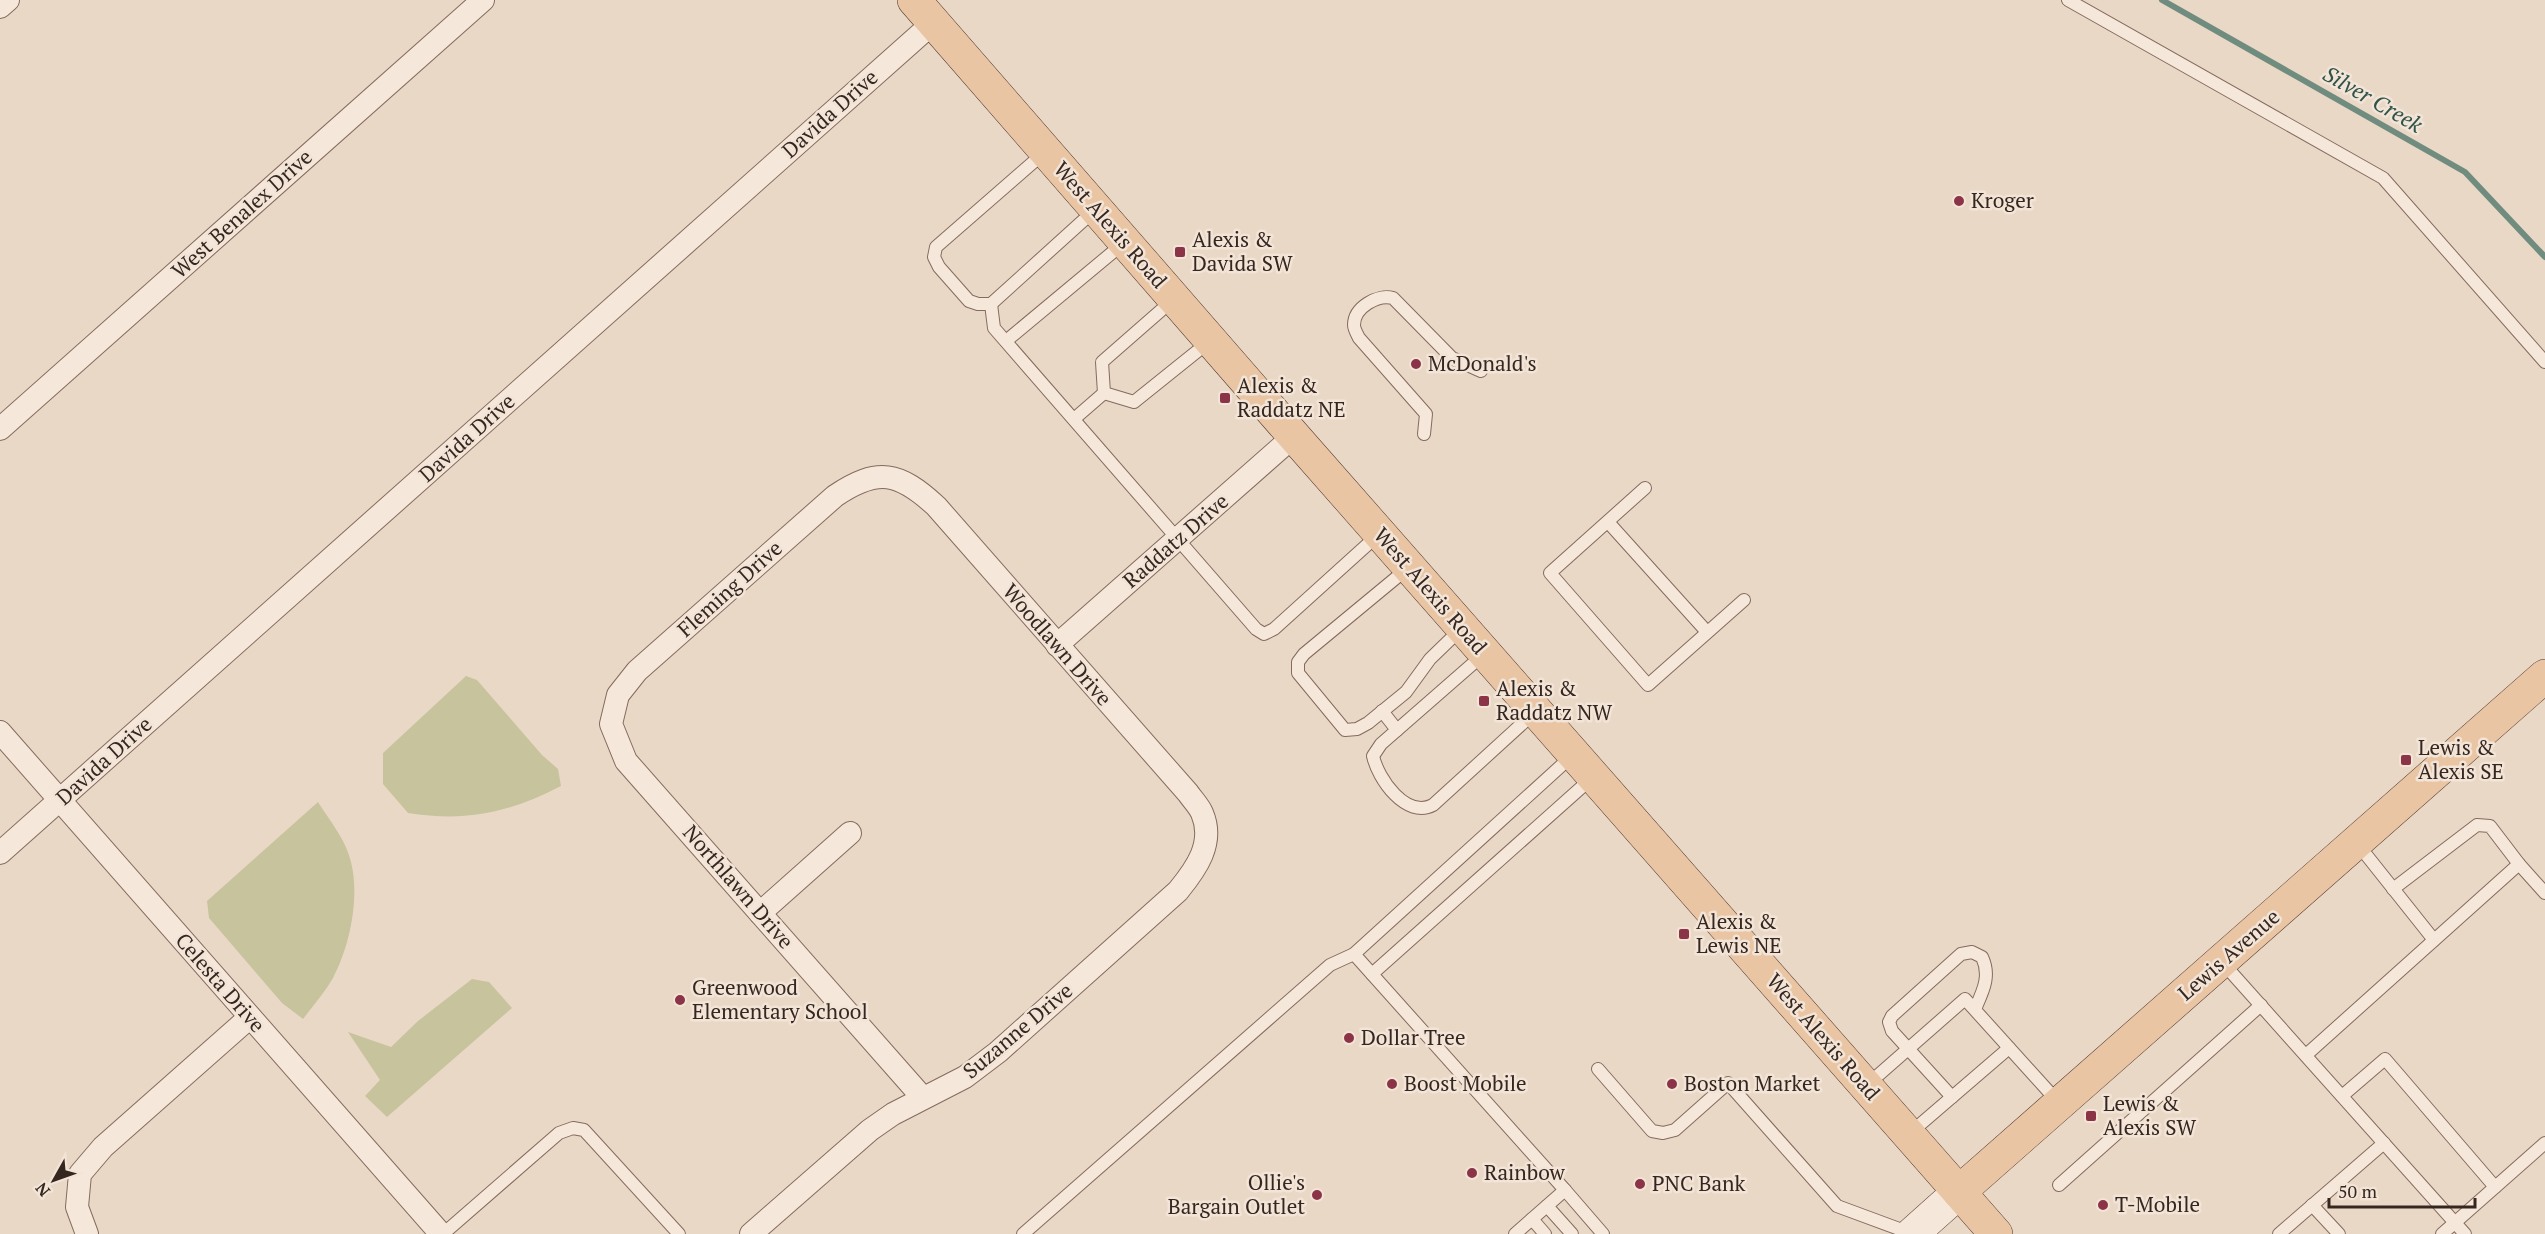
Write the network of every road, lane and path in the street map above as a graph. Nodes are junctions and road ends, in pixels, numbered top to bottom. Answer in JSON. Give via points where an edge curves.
{"nodes":[{"id":1,"x":8,"y":0,"type":"edge"},
{"id":2,"x":483,"y":0,"type":"edge"},
{"id":3,"x":2068,"y":0,"type":"edge"},
{"id":4,"x":0,"y":7,"type":"edge"},
{"id":5,"x":924,"y":11,"type":"edge"},
{"id":6,"x":1046,"y":151,"type":"junction"},
{"id":7,"x":1096,"y":209,"type":"junction"},
{"id":8,"x":1125,"y":242,"type":"junction"},
{"id":9,"x":1174,"y":298,"type":"junction"},
{"id":10,"x":991,"y":304,"type":"junction"},
{"id":11,"x":1211,"y":340,"type":"junction"},
{"id":12,"x":1006,"y":341,"type":"junction"},
{"id":13,"x":2545,"y":362,"type":"edge"},
{"id":14,"x":1481,"y":371,"type":"dead end"},
{"id":15,"x":1104,"y":393,"type":"junction"},
{"id":16,"x":1074,"y":419,"type":"junction"},
{"id":17,"x":0,"y":429,"type":"edge"},
{"id":18,"x":1424,"y":434,"type":"dead end"},
{"id":19,"x":1294,"y":436,"type":"junction"},
{"id":20,"x":874,"y":476,"type":"joint"},
{"id":21,"x":1645,"y":488,"type":"dead end"},
{"id":22,"x":1608,"y":522,"type":"junction"},
{"id":23,"x":1380,"y":534,"type":"junction"},
{"id":24,"x":1178,"y":539,"type":"junction"},
{"id":25,"x":1409,"y":567,"type":"junction"},
{"id":26,"x":1744,"y":600,"type":"dead end"},
{"id":27,"x":1462,"y":628,"type":"junction"},
{"id":28,"x":1707,"y":632,"type":"junction"},
{"id":29,"x":1058,"y":645,"type":"junction"},
{"id":30,"x":1485,"y":653,"type":"junction"},
{"id":31,"x":2545,"y":676,"type":"edge"},
{"id":32,"x":1382,"y":711,"type":"junction"},
{"id":33,"x":1536,"y":711,"type":"junction"},
{"id":34,"x":611,"y":724,"type":"joint"},
{"id":35,"x":1397,"y":730,"type":"junction"},
{"id":36,"x":0,"y":732,"type":"edge"},
{"id":37,"x":1584,"y":765,"type":"junction"},
{"id":38,"x":61,"y":800,"type":"junction"},
{"id":39,"x":850,"y":833,"type":"dead end"},
{"id":40,"x":2356,"y":842,"type":"junction"},
{"id":41,"x":1205,"y":847,"type":"joint"},
{"id":42,"x":0,"y":853,"type":"edge"},
{"id":43,"x":2519,"y":864,"type":"junction"},
{"id":44,"x":2393,"y":889,"type":"junction"},
{"id":45,"x":2545,"y":893,"type":"edge"},
{"id":46,"x":760,"y":912,"type":"junction"},
{"id":47,"x":2434,"y":940,"type":"junction"},
{"id":48,"x":1354,"y":954,"type":"junction"},
{"id":49,"x":2222,"y":961,"type":"junction"},
{"id":50,"x":1372,"y":974,"type":"junction"},
{"id":51,"x":2261,"y":1005,"type":"junction"},
{"id":52,"x":1975,"y":1009,"type":"junction"},
{"id":53,"x":250,"y":1017,"type":"junction"},
{"id":54,"x":1908,"y":1048,"type":"junction"},
{"id":55,"x":2009,"y":1048,"type":"junction"},
{"id":56,"x":2306,"y":1055,"type":"junction"},
{"id":57,"x":1598,"y":1070,"type":"dead end"},
{"id":58,"x":1866,"y":1086,"type":"junction"},
{"id":59,"x":2342,"y":1096,"type":"junction"},
{"id":60,"x":1952,"y":1097,"type":"junction"},
{"id":61,"x":922,"y":1098,"type":"junction"},
{"id":62,"x":2060,"y":1104,"type":"junction"},
{"id":63,"x":1908,"y":1134,"type":"junction"},
{"id":64,"x":2384,"y":1143,"type":"junction"},
{"id":65,"x":2545,"y":1143,"type":"edge"},
{"id":66,"x":2059,"y":1185,"type":"dead end"},
{"id":67,"x":2496,"y":1187,"type":"junction"},
{"id":68,"x":1564,"y":1190,"type":"junction"},
{"id":69,"x":1959,"y":1192,"type":"junction"},
{"id":70,"x":2312,"y":1205,"type":"junction"},
{"id":71,"x":1547,"y":1206,"type":"junction"},
{"id":72,"x":1532,"y":1219,"type":"junction"},
{"id":73,"x":2455,"y":1223,"type":"junction"},
{"id":74,"x":87,"y":1234,"type":"edge"},
{"id":75,"x":442,"y":1234,"type":"edge"},
{"id":76,"x":679,"y":1234,"type":"edge"},
{"id":77,"x":751,"y":1234,"type":"edge"},
{"id":78,"x":1023,"y":1234,"type":"edge"},
{"id":79,"x":1515,"y":1234,"type":"edge"},
{"id":80,"x":1545,"y":1234,"type":"edge"},
{"id":81,"x":1572,"y":1234,"type":"edge"},
{"id":82,"x":1603,"y":1234,"type":"edge"},
{"id":83,"x":1912,"y":1234,"type":"edge"},
{"id":84,"x":1996,"y":1234,"type":"edge"},
{"id":85,"x":2279,"y":1234,"type":"edge"},
{"id":86,"x":2338,"y":1234,"type":"edge"},
{"id":87,"x":2442,"y":1234,"type":"edge"},
{"id":88,"x":2465,"y":1234,"type":"edge"}],
"edges":[{"from":1,"to":4,"type":"street"},
{"from":2,"to":17,"type":"street","name":"West Benalex Drive"},
{"from":3,"to":13,"type":"lane","via":[[2383,178]]},
{"from":5,"to":6,"type":"main road","name":"West Alexis Road"},
{"from":5,"to":38,"type":"street","name":"Davida Drive"},
{"from":6,"to":7,"type":"main road","name":"West Alexis Road"},
{"from":6,"to":10,"type":"lane","via":[[936,247],[934,257],[939,267],[969,301]]},
{"from":7,"to":8,"type":"main road","name":"West Alexis Road"},
{"from":7,"to":10,"type":"lane"},
{"from":8,"to":9,"type":"main road","name":"West Alexis Road"},
{"from":8,"to":12,"type":"lane"},
{"from":9,"to":11,"type":"main road","name":"West Alexis Road"},
{"from":9,"to":15,"type":"lane","via":[[1102,362]]},
{"from":10,"to":12,"type":"lane","via":[[994,328]]},
{"from":11,"to":15,"type":"lane","via":[[1134,402]]},
{"from":11,"to":19,"type":"main road","name":"West Alexis Road"},
{"from":12,"to":16,"type":"lane"},
{"from":14,"to":18,"type":"lane","via":[[1452,358],[1393,298],[1376,298],[1356,315],[1354,325],[1359,339],[1426,414]]},
{"from":15,"to":16,"type":"lane"},
{"from":16,"to":24,"type":"lane"},
{"from":19,"to":23,"type":"main road","name":"West Alexis Road"},
{"from":19,"to":24,"type":"street","name":"Raddatz Drive"},
{"from":20,"to":29,"type":"street","name":"Woodlawn Drive","via":[[895,478],[914,486],[936,506]]},
{"from":20,"to":34,"type":"street","name":"Fleming Drive","via":[[835,496],[637,671],[618,695]]},
{"from":21,"to":22,"type":"lane"},
{"from":22,"to":28,"type":"lane"},
{"from":22,"to":28,"type":"lane","via":[[1550,573],[1648,684]]},
{"from":23,"to":24,"type":"lane","via":[[1264,634]]},
{"from":23,"to":25,"type":"main road","name":"West Alexis Road"},
{"from":24,"to":29,"type":"street","name":"Raddatz Drive"},
{"from":25,"to":27,"type":"main road","name":"West Alexis Road"},
{"from":25,"to":32,"type":"lane","via":[[1298,663],[1298,673],[1345,730],[1357,729]]},
{"from":26,"to":28,"type":"lane"},
{"from":27,"to":30,"type":"main road","name":"West Alexis Road"},
{"from":27,"to":32,"type":"lane","via":[[1430,659],[1406,692]]},
{"from":29,"to":41,"type":"street","name":"Woodlawn Drive","via":[[1188,793],[1202,813]]},
{"from":30,"to":33,"type":"main road","name":"West Alexis Road"},
{"from":30,"to":35,"type":"lane"},
{"from":31,"to":40,"type":"main road","name":"Lewis Avenue"},
{"from":32,"to":35,"type":"lane"},
{"from":33,"to":35,"type":"lane","via":[[1426,809],[1413,808],[1377,773],[1373,756]]},
{"from":33,"to":37,"type":"main road","name":"West Alexis Road"},
{"from":34,"to":46,"type":"street","name":"Northlawn Drive","via":[[626,761]]},
{"from":36,"to":38,"type":"street","name":"Celesta Drive"},
{"from":37,"to":48,"type":"lane"},
{"from":37,"to":50,"type":"lane"},
{"from":37,"to":58,"type":"main road","name":"West Alexis Road"},
{"from":38,"to":42,"type":"street","name":"Davida Drive"},
{"from":38,"to":53,"type":"street","name":"Celesta Drive"},
{"from":39,"to":46,"type":"street"},
{"from":40,"to":44,"type":"lane"},
{"from":40,"to":49,"type":"main road","name":"Lewis Avenue"},
{"from":41,"to":61,"type":"street","name":"Suzanne Drive","via":[[1198,867],[1178,891],[1015,1037],[965,1077]]},
{"from":43,"to":44,"type":"lane","via":[[2490,826],[2477,825]]},
{"from":43,"to":45,"type":"lane"},
{"from":43,"to":47,"type":"lane"},
{"from":44,"to":47,"type":"lane"},
{"from":46,"to":61,"type":"street","name":"Northlawn Drive"},
{"from":47,"to":56,"type":"lane"},
{"from":48,"to":50,"type":"lane"},
{"from":48,"to":78,"type":"lane","via":[[1330,965]]},
{"from":49,"to":51,"type":"lane"},
{"from":49,"to":62,"type":"main road","name":"Lewis Avenue"},
{"from":50,"to":68,"type":"lane"},
{"from":51,"to":56,"type":"lane"},
{"from":51,"to":66,"type":"lane"},
{"from":52,"to":54,"type":"lane","via":[[1965,999]]},
{"from":52,"to":54,"type":"lane","via":[[1988,969],[1982,957],[1972,952],[1961,954],[1892,1016],[1892,1031]]},
{"from":52,"to":55,"type":"lane"},
{"from":53,"to":74,"type":"street","via":[[103,1147],[80,1174],[76,1207]]},
{"from":53,"to":75,"type":"street","name":"Celesta Drive"},
{"from":54,"to":58,"type":"lane"},
{"from":54,"to":60,"type":"lane"},
{"from":55,"to":60,"type":"lane"},
{"from":55,"to":62,"type":"lane"},
{"from":56,"to":59,"type":"lane"},
{"from":57,"to":83,"type":"lane","via":[[1652,1131],[1663,1133],[1675,1130],[1728,1083],[1838,1206]]},
{"from":58,"to":63,"type":"main road","name":"West Alexis Road"},
{"from":59,"to":64,"type":"lane"},
{"from":59,"to":67,"type":"lane","via":[[2385,1059]]},
{"from":60,"to":63,"type":"lane"},
{"from":61,"to":77,"type":"street","name":"Suzanne Drive","via":[[870,1130]]},
{"from":62,"to":69,"type":"main road","name":"Lewis Avenue"},
{"from":63,"to":69,"type":"main road","name":"West Alexis Road"},
{"from":64,"to":70,"type":"lane"},
{"from":64,"to":73,"type":"lane"},
{"from":65,"to":67,"type":"lane"},
{"from":67,"to":73,"type":"lane"},
{"from":68,"to":71,"type":"lane"},
{"from":68,"to":82,"type":"lane"},
{"from":69,"to":83,"type":"main road","name":"Lewis Avenue"},
{"from":69,"to":84,"type":"main road","name":"West Alexis Road"},
{"from":70,"to":85,"type":"lane"},
{"from":70,"to":86,"type":"lane"},
{"from":71,"to":72,"type":"lane"},
{"from":71,"to":81,"type":"lane"},
{"from":72,"to":79,"type":"lane"},
{"from":72,"to":80,"type":"lane"},
{"from":73,"to":87,"type":"lane"},
{"from":73,"to":88,"type":"lane"},
{"from":75,"to":76,"type":"lane","via":[[559,1133],[573,1128],[584,1130]]}]}
